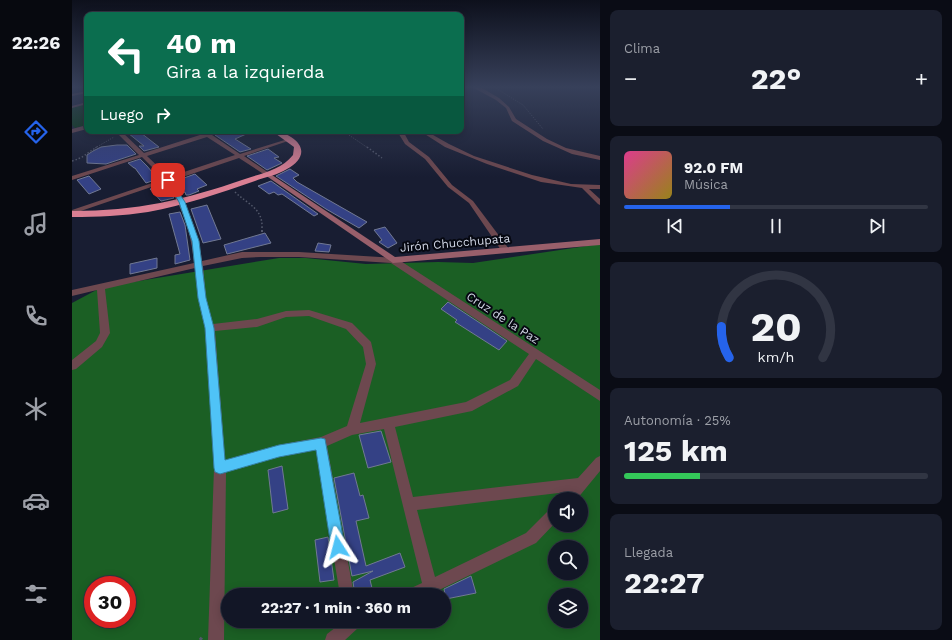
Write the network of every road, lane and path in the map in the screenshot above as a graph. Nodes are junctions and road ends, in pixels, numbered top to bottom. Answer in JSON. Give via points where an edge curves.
{"nodes":[{"id":1,"x":513,"y":117,"type":"edge"},
{"id":2,"x":532,"y":117,"type":"edge"},
{"id":3,"x":84,"y":128,"type":"edge"},
{"id":4,"x":72,"y":131,"type":"edge"},
{"id":5,"x":544,"y":132,"type":"dead end"},
{"id":6,"x":116,"y":134,"type":"edge"},
{"id":7,"x":121,"y":134,"type":"edge"},
{"id":8,"x":210,"y":134,"type":"edge"},
{"id":9,"x":280,"y":134,"type":"edge"},
{"id":10,"x":347,"y":134,"type":"edge"},
{"id":11,"x":402,"y":134,"type":"edge"},
{"id":12,"x":427,"y":134,"type":"edge"},
{"id":13,"x":207,"y":135,"type":"junction"},
{"id":14,"x":289,"y":139,"type":"junction"},
{"id":15,"x":144,"y":156,"type":"junction"},
{"id":16,"x":240,"y":156,"type":"junction"},
{"id":17,"x":382,"y":158,"type":"dead end"},
{"id":18,"x":600,"y":158,"type":"edge"},
{"id":19,"x":72,"y":161,"type":"edge"},
{"id":20,"x":267,"y":174,"type":"junction"},
{"id":21,"x":72,"y":178,"type":"edge"},
{"id":22,"x":168,"y":180,"type":"junction"},
{"id":23,"x":227,"y":187,"type":"junction"},
{"id":24,"x":600,"y":187,"type":"edge"},
{"id":25,"x":585,"y":188,"type":"junction"},
{"id":26,"x":182,"y":202,"type":"junction"},
{"id":27,"x":600,"y":203,"type":"edge"},
{"id":28,"x":72,"y":213,"type":"edge"},
{"id":29,"x":262,"y":232,"type":"dead end"},
{"id":30,"x":600,"y":242,"type":"edge"},
{"id":31,"x":506,"y":251,"type":"junction"},
{"id":32,"x":393,"y":260,"type":"junction"},
{"id":33,"x":197,"y":266,"type":"junction"},
{"id":34,"x":101,"y":286,"type":"junction"},
{"id":35,"x":72,"y":293,"type":"edge"},
{"id":36,"x":210,"y":328,"type":"junction"},
{"id":37,"x":535,"y":353,"type":"junction"},
{"id":38,"x":72,"y":366,"type":"edge"},
{"id":39,"x":600,"y":396,"type":"edge"},
{"id":40,"x":388,"y":423,"type":"junction"},
{"id":41,"x":352,"y":430,"type":"junction"},
{"id":42,"x":321,"y":444,"type":"junction"},
{"id":43,"x":600,"y":462,"type":"edge"},
{"id":44,"x":220,"y":468,"type":"junction"},
{"id":45,"x":582,"y":484,"type":"junction"},
{"id":46,"x":575,"y":492,"type":"edge"},
{"id":47,"x":409,"y":504,"type":"junction"},
{"id":48,"x":548,"y":521,"type":"edge"},
{"id":49,"x":430,"y":587,"type":"joint"},
{"id":50,"x":346,"y":588,"type":"edge"},
{"id":51,"x":347,"y":628,"type":"edge"},
{"id":52,"x":216,"y":640,"type":"edge"},
{"id":53,"x":333,"y":640,"type":"edge"}],
"edges":[{"from":1,"to":18,"type":"street","via":[[546,143],[573,153]]},
{"from":2,"to":5,"type":"path"},
{"from":3,"to":4,"type":"street"},
{"from":6,"to":19,"type":"path","via":[[85,157]]},
{"from":7,"to":15,"type":"street"},
{"from":8,"to":13,"type":"street"},
{"from":9,"to":14,"type":"highway"},
{"from":10,"to":17,"type":"path"},
{"from":11,"to":31,"type":"street","via":[[407,143],[427,158],[450,186],[473,205]]},
{"from":12,"to":25,"type":"street","via":[[459,152],[529,178]]},
{"from":13,"to":15,"type":"street"},
{"from":13,"to":16,"type":"street"},
{"from":14,"to":16,"type":"street"},
{"from":14,"to":20,"type":"highway","via":[[297,144],[297,157],[284,168]]},
{"from":15,"to":21,"type":"street"},
{"from":15,"to":22,"type":"street"},
{"from":16,"to":20,"type":"street"},
{"from":16,"to":22,"type":"street"},
{"from":20,"to":23,"type":"highway"},
{"from":20,"to":32,"type":"street","name":"Jirón Chucchupata"},
{"from":22,"to":26,"type":"street"},
{"from":22,"to":28,"type":"street"},
{"from":23,"to":26,"type":"highway"},
{"from":23,"to":29,"type":"path","via":[[259,210],[264,219]]},
{"from":24,"to":25,"type":"street"},
{"from":25,"to":27,"type":"street"},
{"from":26,"to":28,"type":"highway","via":[[132,211]]},
{"from":26,"to":33,"type":"street","via":[[196,241]]},
{"from":30,"to":31,"type":"street","name":"Jirón Chucchupata"},
{"from":31,"to":32,"type":"street","name":"Jirón Chucchupata"},
{"from":32,"to":33,"type":"street","via":[[269,253],[242,255]]},
{"from":32,"to":37,"type":"street","name":"Cruz de la Paz"},
{"from":33,"to":34,"type":"street"},
{"from":33,"to":36,"type":"street"},
{"from":34,"to":35,"type":"street"},
{"from":34,"to":38,"type":"street","via":[[105,333],[99,344]]},
{"from":36,"to":41,"type":"street","via":[[257,323],[286,314],[309,312],[349,326],[368,345],[371,364]]},
{"from":36,"to":44,"type":"street"},
{"from":37,"to":39,"type":"street","name":"Cruz de la Paz"},
{"from":37,"to":40,"type":"street","via":[[514,383],[468,407]]},
{"from":40,"to":41,"type":"street"},
{"from":40,"to":47,"type":"street"},
{"from":41,"to":42,"type":"street"},
{"from":42,"to":44,"type":"street","via":[[279,451]]},
{"from":42,"to":50,"type":"street"},
{"from":43,"to":45,"type":"street"},
{"from":44,"to":52,"type":"street"},
{"from":45,"to":46,"type":"street"},
{"from":45,"to":47,"type":"street"},
{"from":47,"to":49,"type":"street"},
{"from":48,"to":49,"type":"street","via":[[531,538]]},
{"from":51,"to":53,"type":"street"}]}
